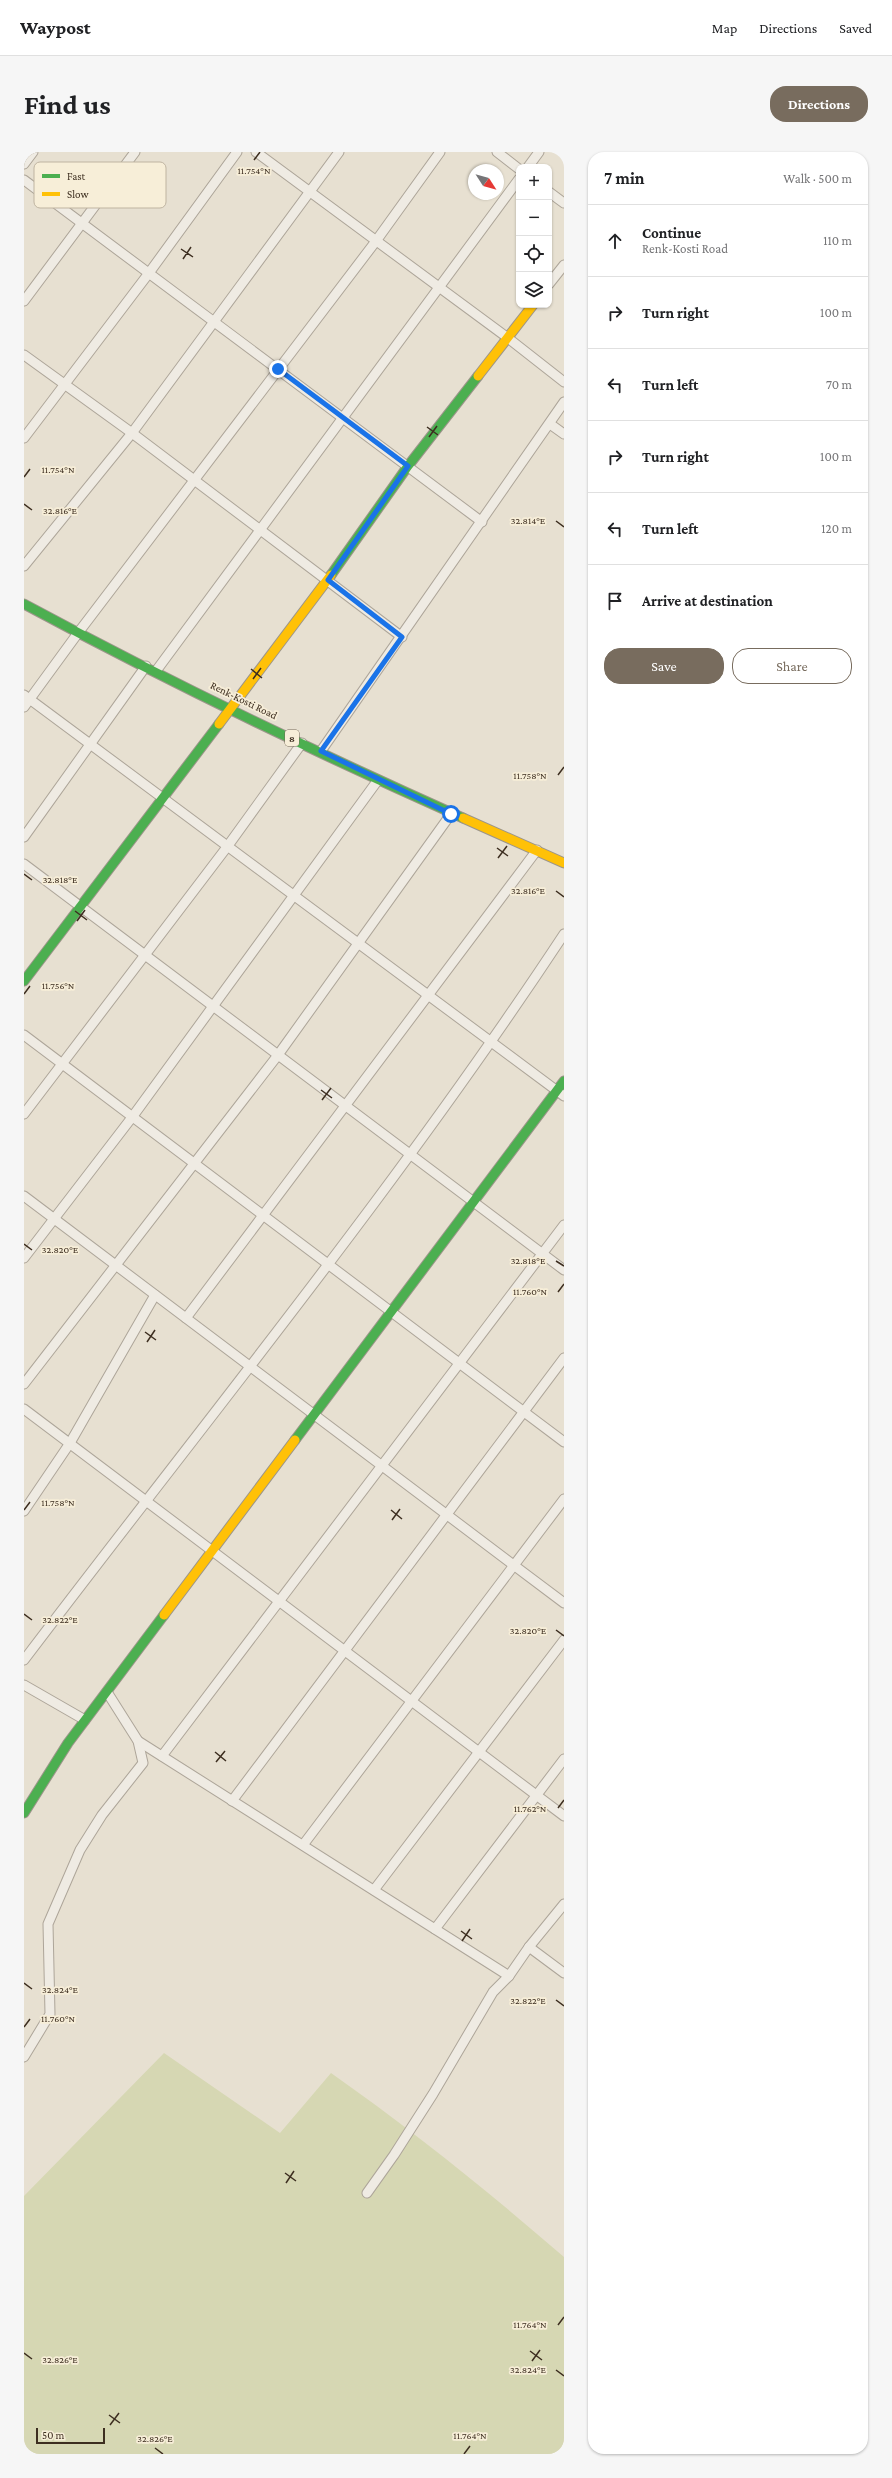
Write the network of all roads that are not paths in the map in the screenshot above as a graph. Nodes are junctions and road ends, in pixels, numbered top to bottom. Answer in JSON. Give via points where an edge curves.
{"nodes":[{"id":1,"x":33,"y":152,"type":"edge"},
{"id":2,"x":135,"y":152,"type":"edge"},
{"id":3,"x":236,"y":152,"type":"edge"},
{"id":4,"x":256,"y":152,"type":"edge"},
{"id":5,"x":339,"y":152,"type":"edge"},
{"id":6,"x":440,"y":152,"type":"edge"},
{"id":7,"x":497,"y":152,"type":"edge"},
{"id":8,"x":539,"y":152,"type":"edge"},
{"id":9,"x":128,"y":162,"type":"edge"},
{"id":10,"x":24,"y":164,"type":"edge"},
{"id":11,"x":530,"y":164,"type":"edge"},
{"id":12,"x":516,"y":167,"type":"edge"},
{"id":13,"x":24,"y":180,"type":"edge"},
{"id":14,"x":516,"y":184,"type":"edge"},
{"id":15,"x":34,"y":187,"type":"edge"},
{"id":16,"x":309,"y":192,"type":"junction"},
{"id":17,"x":552,"y":194,"type":"edge"},
{"id":18,"x":564,"y":203,"type":"edge"},
{"id":19,"x":62,"y":208,"type":"edge"},
{"id":20,"x":93,"y":208,"type":"edge"},
{"id":21,"x":82,"y":223,"type":"junction"},
{"id":22,"x":376,"y":241,"type":"junction"},
{"id":23,"x":564,"y":265,"type":"edge"},
{"id":24,"x":149,"y":273,"type":"junction"},
{"id":25,"x":552,"y":280,"type":"edge"},
{"id":26,"x":440,"y":288,"type":"junction"},
{"id":27,"x":24,"y":301,"type":"edge"},
{"id":28,"x":531,"y":308,"type":"edge"},
{"id":29,"x":215,"y":322,"type":"junction"},
{"id":30,"x":508,"y":338,"type":"junction"},
{"id":31,"x":24,"y":355,"type":"edge"},
{"id":32,"x":278,"y":369,"type":"junction"},
{"id":33,"x":564,"y":382,"type":"edge"},
{"id":34,"x":64,"y":385,"type":"junction"},
{"id":35,"x":564,"y":402,"type":"edge"},
{"id":36,"x":343,"y":417,"type":"junction"},
{"id":37,"x":550,"y":424,"type":"junction"},
{"id":38,"x":132,"y":432,"type":"junction"},
{"id":39,"x":564,"y":434,"type":"edge"},
{"id":40,"x":24,"y":438,"type":"edge"},
{"id":41,"x":408,"y":466,"type":"junction"},
{"id":42,"x":195,"y":482,"type":"junction"},
{"id":43,"x":482,"y":522,"type":"junction"},
{"id":44,"x":260,"y":529,"type":"junction"},
{"id":45,"x":24,"y":566,"type":"edge"},
{"id":46,"x":328,"y":580,"type":"junction"},
{"id":47,"x":24,"y":604,"type":"edge"},
{"id":48,"x":78,"y":633,"type":"junction"},
{"id":49,"x":402,"y":637,"type":"junction"},
{"id":50,"x":146,"y":666,"type":"junction"},
{"id":51,"x":156,"y":671,"type":"junction"},
{"id":52,"x":27,"y":697,"type":"edge"},
{"id":53,"x":24,"y":707,"type":"edge"},
{"id":54,"x":232,"y":707,"type":"junction"},
{"id":55,"x":302,"y":743,"type":"junction"},
{"id":56,"x":92,"y":745,"type":"junction"},
{"id":57,"x":321,"y":751,"type":"junction"},
{"id":58,"x":378,"y":780,"type":"junction"},
{"id":59,"x":163,"y":799,"type":"junction"},
{"id":60,"x":451,"y":814,"type":"junction"},
{"id":61,"x":24,"y":837,"type":"edge"},
{"id":62,"x":227,"y":847,"type":"junction"},
{"id":63,"x":537,"y":850,"type":"junction"},
{"id":64,"x":564,"y":863,"type":"edge"},
{"id":65,"x":24,"y":864,"type":"edge"},
{"id":66,"x":295,"y":896,"type":"junction"},
{"id":67,"x":80,"y":908,"type":"junction"},
{"id":68,"x":564,"y":934,"type":"edge"},
{"id":69,"x":360,"y":944,"type":"junction"},
{"id":70,"x":144,"y":956,"type":"junction"},
{"id":71,"x":24,"y":981,"type":"edge"},
{"id":72,"x":429,"y":996,"type":"junction"},
{"id":73,"x":213,"y":1007,"type":"junction"},
{"id":74,"x":24,"y":1035,"type":"edge"},
{"id":75,"x":492,"y":1043,"type":"junction"},
{"id":76,"x":278,"y":1055,"type":"junction"},
{"id":77,"x":62,"y":1064,"type":"junction"},
{"id":78,"x":564,"y":1081,"type":"edge"},
{"id":79,"x":561,"y":1093,"type":"edge"},
{"id":80,"x":346,"y":1106,"type":"junction"},
{"id":81,"x":24,"y":1114,"type":"edge"},
{"id":82,"x":133,"y":1116,"type":"junction"},
{"id":83,"x":409,"y":1153,"type":"junction"},
{"id":84,"x":195,"y":1163,"type":"junction"},
{"id":85,"x":24,"y":1196,"type":"edge"},
{"id":86,"x":474,"y":1202,"type":"junction"},
{"id":87,"x":264,"y":1215,"type":"junction"},
{"id":88,"x":54,"y":1219,"type":"junction"},
{"id":89,"x":564,"y":1225,"type":"edge"},
{"id":90,"x":542,"y":1254,"type":"junction"},
{"id":91,"x":24,"y":1258,"type":"edge"},
{"id":92,"x":328,"y":1263,"type":"junction"},
{"id":93,"x":116,"y":1266,"type":"junction"},
{"id":94,"x":564,"y":1270,"type":"edge"},
{"id":95,"x":156,"y":1295,"type":"junction"},
{"id":96,"x":393,"y":1312,"type":"junction"},
{"id":97,"x":186,"y":1318,"type":"junction"},
{"id":98,"x":564,"y":1358,"type":"edge"},
{"id":99,"x":458,"y":1362,"type":"junction"},
{"id":100,"x":250,"y":1366,"type":"junction"},
{"id":101,"x":24,"y":1384,"type":"edge"},
{"id":102,"x":24,"y":1409,"type":"edge"},
{"id":103,"x":524,"y":1411,"type":"junction"},
{"id":104,"x":315,"y":1415,"type":"junction"},
{"id":105,"x":564,"y":1442,"type":"edge"},
{"id":106,"x":70,"y":1443,"type":"junction"},
{"id":107,"x":381,"y":1465,"type":"junction"},
{"id":108,"x":564,"y":1499,"type":"edge"},
{"id":109,"x":145,"y":1500,"type":"junction"},
{"id":110,"x":24,"y":1512,"type":"edge"},
{"id":111,"x":445,"y":1514,"type":"junction"},
{"id":112,"x":213,"y":1551,"type":"junction"},
{"id":113,"x":514,"y":1566,"type":"junction"},
{"id":114,"x":279,"y":1602,"type":"junction"},
{"id":115,"x":564,"y":1603,"type":"edge"},
{"id":116,"x":564,"y":1640,"type":"edge"},
{"id":117,"x":343,"y":1650,"type":"junction"},
{"id":118,"x":24,"y":1660,"type":"edge"},
{"id":119,"x":24,"y":1685,"type":"edge"},
{"id":120,"x":107,"y":1692,"type":"junction"},
{"id":121,"x":411,"y":1701,"type":"junction"},
{"id":122,"x":85,"y":1720,"type":"junction"},
{"id":123,"x":138,"y":1741,"type":"junction"},
{"id":124,"x":479,"y":1753,"type":"junction"},
{"id":125,"x":162,"y":1756,"type":"junction"},
{"id":126,"x":564,"y":1759,"type":"edge"},
{"id":127,"x":535,"y":1796,"type":"junction"},
{"id":128,"x":232,"y":1800,"type":"junction"},
{"id":129,"x":24,"y":1813,"type":"edge"},
{"id":130,"x":564,"y":1816,"type":"edge"},
{"id":131,"x":302,"y":1845,"type":"junction"},
{"id":132,"x":374,"y":1890,"type":"junction"},
{"id":133,"x":564,"y":1904,"type":"edge"},
{"id":134,"x":435,"y":1929,"type":"junction"},
{"id":135,"x":529,"y":1947,"type":"junction"},
{"id":136,"x":564,"y":1973,"type":"edge"},
{"id":137,"x":509,"y":1976,"type":"junction"},
{"id":138,"x":24,"y":2056,"type":"edge"},
{"id":139,"x":367,"y":2193,"type":"dead end"}],
"edges":[{"from":1,"to":10,"type":"street"},
{"from":2,"to":9,"type":"street"},
{"from":3,"to":24,"type":"street"},
{"from":4,"to":16,"type":"street"},
{"from":5,"to":16,"type":"street"},
{"from":6,"to":22,"type":"street"},
{"from":7,"to":12,"type":"street"},
{"from":8,"to":11,"type":"street"},
{"from":13,"to":15,"type":"street"},
{"from":14,"to":26,"type":"street"},
{"from":16,"to":22,"type":"street"},
{"from":16,"to":29,"type":"street"},
{"from":17,"to":18,"type":"street"},
{"from":19,"to":21,"type":"street"},
{"from":20,"to":21,"type":"street"},
{"from":21,"to":24,"type":"street"},
{"from":21,"to":27,"type":"street"},
{"from":22,"to":26,"type":"street"},
{"from":22,"to":32,"type":"street"},
{"from":23,"to":25,"type":"street"},
{"from":24,"to":29,"type":"street"},
{"from":24,"to":34,"type":"street"},
{"from":26,"to":30,"type":"street"},
{"from":26,"to":36,"type":"street"},
{"from":28,"to":30,"type":"street"},
{"from":29,"to":32,"type":"street"},
{"from":29,"to":38,"type":"street"},
{"from":30,"to":33,"type":"street"},
{"from":30,"to":41,"type":"street"},
{"from":31,"to":34,"type":"street"},
{"from":32,"to":36,"type":"street"},
{"from":32,"to":42,"type":"street"},
{"from":34,"to":38,"type":"street"},
{"from":34,"to":40,"type":"street"},
{"from":35,"to":37,"type":"street"},
{"from":36,"to":41,"type":"street"},
{"from":36,"to":44,"type":"street"},
{"from":37,"to":39,"type":"street"},
{"from":37,"to":43,"type":"street"},
{"from":38,"to":42,"type":"street"},
{"from":38,"to":45,"type":"street"},
{"from":41,"to":43,"type":"street"},
{"from":41,"to":46,"type":"street"},
{"from":42,"to":44,"type":"street"},
{"from":42,"to":48,"type":"street"},
{"from":43,"to":49,"type":"street"},
{"from":44,"to":46,"type":"street"},
{"from":44,"to":51,"type":"street"},
{"from":46,"to":49,"type":"street"},
{"from":46,"to":54,"type":"street"},
{"from":47,"to":48,"type":"street","name":"Renk-Kosti Road","number":"8"},
{"from":48,"to":50,"type":"street","name":"Renk-Kosti Road","number":"8"},
{"from":48,"to":52,"type":"street"},
{"from":49,"to":57,"type":"street"},
{"from":50,"to":51,"type":"street","name":"Renk-Kosti Road","number":"8"},
{"from":50,"to":56,"type":"street"},
{"from":51,"to":54,"type":"street","name":"Renk-Kosti Road","number":"8"},
{"from":52,"to":53,"type":"street"},
{"from":52,"to":56,"type":"street"},
{"from":54,"to":55,"type":"street","name":"Renk-Kosti Road","number":"8"},
{"from":54,"to":59,"type":"street"},
{"from":55,"to":57,"type":"street","name":"Renk-Kosti Road","number":"8"},
{"from":55,"to":62,"type":"street"},
{"from":56,"to":59,"type":"street"},
{"from":56,"to":61,"type":"street"},
{"from":57,"to":58,"type":"street","name":"Renk-Kosti Road","number":"8"},
{"from":58,"to":60,"type":"street","name":"Renk-Kosti Road","number":"8"},
{"from":58,"to":66,"type":"street"},
{"from":59,"to":62,"type":"street"},
{"from":59,"to":67,"type":"street"},
{"from":60,"to":63,"type":"street","name":"Renk-Kosti Road","number":"8"},
{"from":60,"to":69,"type":"street"},
{"from":62,"to":66,"type":"street"},
{"from":62,"to":70,"type":"street"},
{"from":63,"to":64,"type":"street","name":"Renk-Kosti Road","number":"8"},
{"from":63,"to":72,"type":"street"},
{"from":65,"to":67,"type":"street"},
{"from":66,"to":69,"type":"street"},
{"from":66,"to":73,"type":"street"},
{"from":67,"to":70,"type":"street"},
{"from":67,"to":71,"type":"street"},
{"from":68,"to":75,"type":"street"},
{"from":69,"to":72,"type":"street"},
{"from":69,"to":76,"type":"street"},
{"from":70,"to":73,"type":"street"},
{"from":70,"to":77,"type":"street"},
{"from":72,"to":75,"type":"street"},
{"from":72,"to":80,"type":"street"},
{"from":73,"to":76,"type":"street"},
{"from":73,"to":82,"type":"street"},
{"from":74,"to":77,"type":"street"},
{"from":75,"to":79,"type":"street"},
{"from":75,"to":83,"type":"street"},
{"from":76,"to":80,"type":"street"},
{"from":76,"to":84,"type":"street"},
{"from":77,"to":81,"type":"street"},
{"from":77,"to":82,"type":"street"},
{"from":78,"to":79,"type":"street"},
{"from":79,"to":86,"type":"street"},
{"from":80,"to":83,"type":"street"},
{"from":80,"to":87,"type":"street"},
{"from":82,"to":84,"type":"street"},
{"from":82,"to":88,"type":"street"},
{"from":83,"to":86,"type":"street"},
{"from":83,"to":92,"type":"street"},
{"from":84,"to":87,"type":"street"},
{"from":84,"to":93,"type":"street"},
{"from":85,"to":88,"type":"street"},
{"from":86,"to":90,"type":"street"},
{"from":86,"to":96,"type":"street"},
{"from":87,"to":92,"type":"street"},
{"from":87,"to":97,"type":"street"},
{"from":88,"to":91,"type":"street"},
{"from":88,"to":93,"type":"street"},
{"from":89,"to":90,"type":"street"},
{"from":90,"to":94,"type":"street"},
{"from":90,"to":99,"type":"street"},
{"from":92,"to":96,"type":"street"},
{"from":92,"to":100,"type":"street"},
{"from":93,"to":95,"type":"street"},
{"from":93,"to":101,"type":"street"},
{"from":95,"to":97,"type":"street"},
{"from":95,"to":106,"type":"street"},
{"from":96,"to":99,"type":"street"},
{"from":96,"to":104,"type":"street"},
{"from":97,"to":100,"type":"street"},
{"from":98,"to":103,"type":"street"},
{"from":99,"to":103,"type":"street"},
{"from":99,"to":107,"type":"street"},
{"from":100,"to":104,"type":"street"},
{"from":100,"to":109,"type":"street"},
{"from":102,"to":106,"type":"street"},
{"from":103,"to":105,"type":"street"},
{"from":103,"to":111,"type":"street"},
{"from":104,"to":107,"type":"street"},
{"from":104,"to":112,"type":"street"},
{"from":106,"to":109,"type":"street"},
{"from":106,"to":110,"type":"street"},
{"from":107,"to":111,"type":"street"},
{"from":107,"to":114,"type":"street"},
{"from":108,"to":113,"type":"street"},
{"from":109,"to":112,"type":"street"},
{"from":109,"to":118,"type":"street"},
{"from":111,"to":113,"type":"street"},
{"from":111,"to":117,"type":"street"},
{"from":112,"to":114,"type":"street"},
{"from":112,"to":120,"type":"street"},
{"from":113,"to":115,"type":"street"},
{"from":113,"to":121,"type":"street"},
{"from":114,"to":117,"type":"street"},
{"from":114,"to":125,"type":"street"},
{"from":116,"to":124,"type":"street"},
{"from":117,"to":121,"type":"street"},
{"from":117,"to":128,"type":"street"},
{"from":119,"to":122,"type":"street"},
{"from":120,"to":122,"type":"street"},
{"from":120,"to":123,"type":"street"},
{"from":121,"to":124,"type":"street"},
{"from":121,"to":131,"type":"street"},
{"from":122,"to":129,"type":"street"},
{"from":123,"to":125,"type":"street"},
{"from":123,"to":138,"type":"street","via":[[143,1763],[102,1815],[80,1850],[48,1924],[50,2014]]},
{"from":124,"to":127,"type":"street"},
{"from":124,"to":132,"type":"street"},
{"from":125,"to":128,"type":"street"},
{"from":126,"to":127,"type":"street"},
{"from":127,"to":130,"type":"street"},
{"from":127,"to":134,"type":"street"},
{"from":128,"to":131,"type":"street"},
{"from":131,"to":132,"type":"street"},
{"from":132,"to":134,"type":"street"},
{"from":133,"to":135,"type":"street"},
{"from":134,"to":137,"type":"street"},
{"from":135,"to":136,"type":"street"},
{"from":135,"to":137,"type":"street"},
{"from":137,"to":139,"type":"street","via":[[493,1992],[433,2094]]}]}
